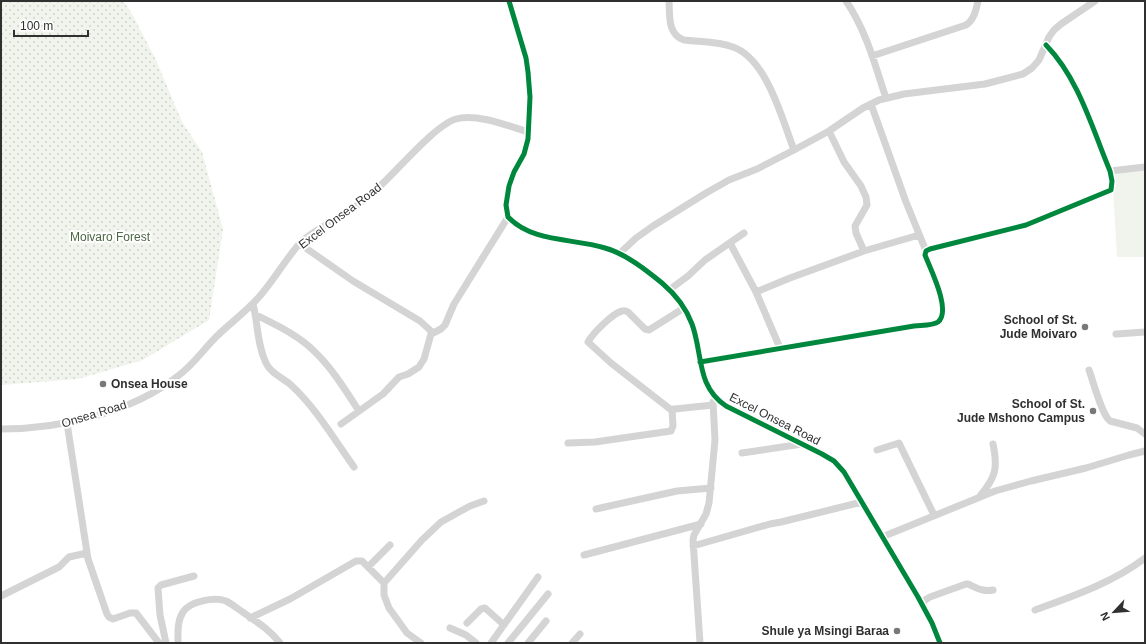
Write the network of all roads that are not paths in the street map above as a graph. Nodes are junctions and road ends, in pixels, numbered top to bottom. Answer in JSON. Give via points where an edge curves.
{"nodes":[{"id":1,"x":510,"y":1,"type":"edge"},
{"id":2,"x":669,"y":1,"type":"edge"},
{"id":3,"x":846,"y":1,"type":"edge"},
{"id":4,"x":978,"y":1,"type":"edge"},
{"id":5,"x":1095,"y":1,"type":"edge"},
{"id":6,"x":1046,"y":45,"type":"junction"},
{"id":7,"x":872,"y":56,"type":"junction"},
{"id":8,"x":886,"y":98,"type":"junction"},
{"id":9,"x":871,"y":104,"type":"junction"},
{"id":10,"x":829,"y":130,"type":"junction"},
{"id":11,"x":528,"y":132,"type":"junction"},
{"id":12,"x":794,"y":150,"type":"junction"},
{"id":13,"x":1145,"y":167,"type":"edge"},
{"id":14,"x":1110,"y":171,"type":"junction"},
{"id":15,"x":508,"y":217,"type":"junction"},
{"id":16,"x":744,"y":233,"type":"dead end"},
{"id":17,"x":919,"y":236,"type":"junction"},
{"id":18,"x":730,"y":243,"type":"junction"},
{"id":19,"x":300,"y":244,"type":"junction"},
{"id":20,"x":864,"y":251,"type":"junction"},
{"id":21,"x":926,"y":251,"type":"junction"},
{"id":22,"x":619,"y":254,"type":"junction"},
{"id":23,"x":669,"y":290,"type":"junction"},
{"id":24,"x":756,"y":292,"type":"junction"},
{"id":25,"x":253,"y":304,"type":"junction"},
{"id":26,"x":684,"y":308,"type":"junction"},
{"id":27,"x":256,"y":315,"type":"junction"},
{"id":28,"x":432,"y":332,"type":"junction"},
{"id":29,"x":1145,"y":332,"type":"edge"},
{"id":30,"x":1116,"y":334,"type":"dead end"},
{"id":31,"x":780,"y":348,"type":"junction"},
{"id":32,"x":700,"y":362,"type":"junction"},
{"id":33,"x":1090,"y":370,"type":"dead end"},
{"id":34,"x":712,"y":395,"type":"junction"},
{"id":35,"x":139,"y":399,"type":"joint"},
{"id":36,"x":713,"y":406,"type":"junction"},
{"id":37,"x":672,"y":409,"type":"junction"},
{"id":38,"x":360,"y":411,"type":"junction"},
{"id":39,"x":67,"y":423,"type":"junction"},
{"id":40,"x":341,"y":424,"type":"dead end"},
{"id":41,"x":1,"y":429,"type":"edge"},
{"id":42,"x":1145,"y":434,"type":"edge"},
{"id":43,"x":568,"y":443,"type":"dead end"},
{"id":44,"x":802,"y":444,"type":"junction"},
{"id":45,"x":993,"y":444,"type":"dead end"},
{"id":46,"x":877,"y":450,"type":"dead end"},
{"id":47,"x":1145,"y":452,"type":"edge"},
{"id":48,"x":742,"y":453,"type":"dead end"},
{"id":49,"x":354,"y":467,"type":"dead end"},
{"id":50,"x":711,"y":488,"type":"junction"},
{"id":51,"x":980,"y":496,"type":"junction"},
{"id":52,"x":484,"y":501,"type":"dead end"},
{"id":53,"x":862,"y":502,"type":"junction"},
{"id":54,"x":596,"y":509,"type":"dead end"},
{"id":55,"x":934,"y":515,"type":"junction"},
{"id":56,"x":701,"y":524,"type":"junction"},
{"id":57,"x":882,"y":537,"type":"junction"},
{"id":58,"x":390,"y":545,"type":"dead end"},
{"id":59,"x":693,"y":546,"type":"junction"},
{"id":60,"x":87,"y":552,"type":"junction"},
{"id":61,"x":584,"y":555,"type":"dead end"},
{"id":62,"x":1145,"y":558,"type":"edge"},
{"id":63,"x":368,"y":567,"type":"junction"},
{"id":64,"x":194,"y":576,"type":"dead end"},
{"id":65,"x":538,"y":577,"type":"dead end"},
{"id":66,"x":384,"y":583,"type":"junction"},
{"id":67,"x":993,"y":590,"type":"dead end"},
{"id":68,"x":548,"y":594,"type":"dead end"},
{"id":69,"x":1,"y":596,"type":"edge"},
{"id":70,"x":922,"y":606,"type":"junction"},
{"id":71,"x":1036,"y":610,"type":"dead end"},
{"id":72,"x":250,"y":618,"type":"junction"},
{"id":73,"x":546,"y":620,"type":"dead end"},
{"id":74,"x":467,"y":623,"type":"dead end"},
{"id":75,"x":504,"y":625,"type":"junction"},
{"id":76,"x":450,"y":628,"type":"dead end"},
{"id":77,"x":580,"y":634,"type":"dead end"},
{"id":78,"x":178,"y":642,"type":"edge"},
{"id":79,"x":159,"y":643,"type":"edge"},
{"id":80,"x":166,"y":643,"type":"edge"},
{"id":81,"x":170,"y":643,"type":"edge"},
{"id":82,"x":280,"y":643,"type":"edge"},
{"id":83,"x":421,"y":643,"type":"edge"},
{"id":84,"x":476,"y":643,"type":"edge"},
{"id":85,"x":491,"y":643,"type":"edge"},
{"id":86,"x":508,"y":643,"type":"edge"},
{"id":87,"x":528,"y":643,"type":"edge"},
{"id":88,"x":572,"y":643,"type":"edge"},
{"id":89,"x":700,"y":643,"type":"edge"},
{"id":90,"x":940,"y":643,"type":"edge"}],
"edges":[{"from":1,"to":11,"type":"street","via":[[528,72]]},
{"from":2,"to":12,"type":"street","via":[[669,21],[678,37],[733,46],[756,64],[767,82]]},
{"from":3,"to":7,"type":"street","via":[[858,21]]},
{"from":4,"to":7,"type":"street","via":[[973,17],[966,25]]},
{"from":5,"to":6,"type":"street","via":[[1057,26]]},
{"from":6,"to":8,"type":"street","via":[[1036,64],[1017,76],[985,84]]},
{"from":6,"to":14,"type":"street","via":[[1063,64],[1076,88]]},
{"from":7,"to":8,"type":"street"},
{"from":8,"to":9,"type":"street"},
{"from":9,"to":10,"type":"street"},
{"from":9,"to":17,"type":"street"},
{"from":10,"to":12,"type":"street"},
{"from":10,"to":20,"type":"street","via":[[844,162],[866,198],[867,205],[855,226]]},
{"from":11,"to":15,"type":"street","via":[[524,154],[509,186],[506,205]]},
{"from":11,"to":19,"type":"street","name":"Excel Onsea Road","via":[[479,118],[463,117],[451,120],[434,133],[368,197]]},
{"from":12,"to":22,"type":"street","via":[[706,193],[653,226]]},
{"from":13,"to":14,"type":"street"},
{"from":14,"to":21,"type":"street","via":[[1112,187],[1108,193],[1026,225]]},
{"from":15,"to":22,"type":"street","name":"Excel Onsea Road","via":[[536,234],[606,248]]},
{"from":15,"to":28,"type":"street","via":[[457,299],[445,325]]},
{"from":16,"to":18,"type":"street"},
{"from":17,"to":20,"type":"street"},
{"from":17,"to":21,"type":"street"},
{"from":18,"to":23,"type":"street"},
{"from":18,"to":24,"type":"street"},
{"from":19,"to":25,"type":"street","name":"Excel Onsea Road"},
{"from":19,"to":28,"type":"street","via":[[353,281],[420,321]]},
{"from":20,"to":24,"type":"street"},
{"from":21,"to":31,"type":"street","via":[[925,255],[942,304],[942,316],[938,321]]},
{"from":22,"to":23,"type":"street","name":"Excel Onsea Road"},
{"from":23,"to":26,"type":"street","name":"Excel Onsea Road"},
{"from":24,"to":31,"type":"street"},
{"from":25,"to":27,"type":"street"},
{"from":25,"to":35,"type":"street","name":"Excel Onsea Road","via":[[177,377]]},
{"from":26,"to":32,"type":"street","name":"Excel Onsea Road","via":[[692,325]]},
{"from":26,"to":37,"type":"street","via":[[647,330],[628,312],[619,312],[588,342],[611,363]]},
{"from":27,"to":38,"type":"street","via":[[314,350]]},
{"from":27,"to":49,"type":"street","via":[[258,337],[267,366],[303,398]]},
{"from":28,"to":38,"type":"street","via":[[419,367],[399,377],[383,394]]},
{"from":29,"to":30,"type":"street"},
{"from":31,"to":32,"type":"street"},
{"from":32,"to":34,"type":"street","name":"Excel Onsea Road"},
{"from":33,"to":42,"type":"street","via":[[1108,419],[1137,428]]},
{"from":34,"to":36,"type":"street"},
{"from":34,"to":44,"type":"street","name":"Excel Onsea Road","via":[[726,406]]},
{"from":35,"to":39,"type":"street","name":"Onsea Road","via":[[97,416]]},
{"from":36,"to":37,"type":"street"},
{"from":36,"to":50,"type":"street","via":[[715,440]]},
{"from":37,"to":43,"type":"street","via":[[671,431],[595,442]]},
{"from":38,"to":40,"type":"street"},
{"from":39,"to":41,"type":"street","name":"Onsea Road"},
{"from":39,"to":60,"type":"street"},
{"from":44,"to":48,"type":"street"},
{"from":44,"to":53,"type":"street","name":"Excel Onsea Road","via":[[838,465]]},
{"from":45,"to":51,"type":"street","via":[[995,472]]},
{"from":46,"to":55,"type":"street","via":[[897,443],[901,445]]},
{"from":47,"to":51,"type":"street"},
{"from":50,"to":54,"type":"street","via":[[678,491]]},
{"from":50,"to":56,"type":"street","via":[[708,509]]},
{"from":51,"to":55,"type":"street"},
{"from":52,"to":66,"type":"street","via":[[441,522]]},
{"from":53,"to":57,"type":"street","name":"Excel Onsea Road"},
{"from":53,"to":59,"type":"street"},
{"from":55,"to":57,"type":"street"},
{"from":56,"to":59,"type":"street","via":[[694,535]]},
{"from":56,"to":61,"type":"street"},
{"from":57,"to":70,"type":"street","name":"Excel Onsea Road"},
{"from":58,"to":63,"type":"street"},
{"from":59,"to":89,"type":"street"},
{"from":60,"to":69,"type":"street","via":[[69,557],[60,567]]},
{"from":60,"to":79,"type":"street","via":[[109,617],[115,619],[136,613]]},
{"from":62,"to":71,"type":"street","via":[[1123,574]]},
{"from":63,"to":66,"type":"street"},
{"from":63,"to":72,"type":"street","via":[[362,561],[356,561],[290,599]]},
{"from":64,"to":80,"type":"street","via":[[158,588]]},
{"from":65,"to":75,"type":"street"},
{"from":66,"to":83,"type":"street","via":[[384,595],[389,608],[407,633]]},
{"from":67,"to":70,"type":"street","via":[[987,591],[966,584],[930,596]]},
{"from":68,"to":86,"type":"street"},
{"from":70,"to":90,"type":"street","name":"Excel Onsea Road"},
{"from":72,"to":78,"type":"street","via":[[226,601],[198,603],[183,612],[179,623]]},
{"from":72,"to":82,"type":"street","via":[[269,631]]},
{"from":73,"to":87,"type":"street"},
{"from":74,"to":75,"type":"street","via":[[484,608]]},
{"from":75,"to":85,"type":"street"},
{"from":76,"to":84,"type":"street"},
{"from":77,"to":88,"type":"street"},
{"from":78,"to":81,"type":"street"}]}
